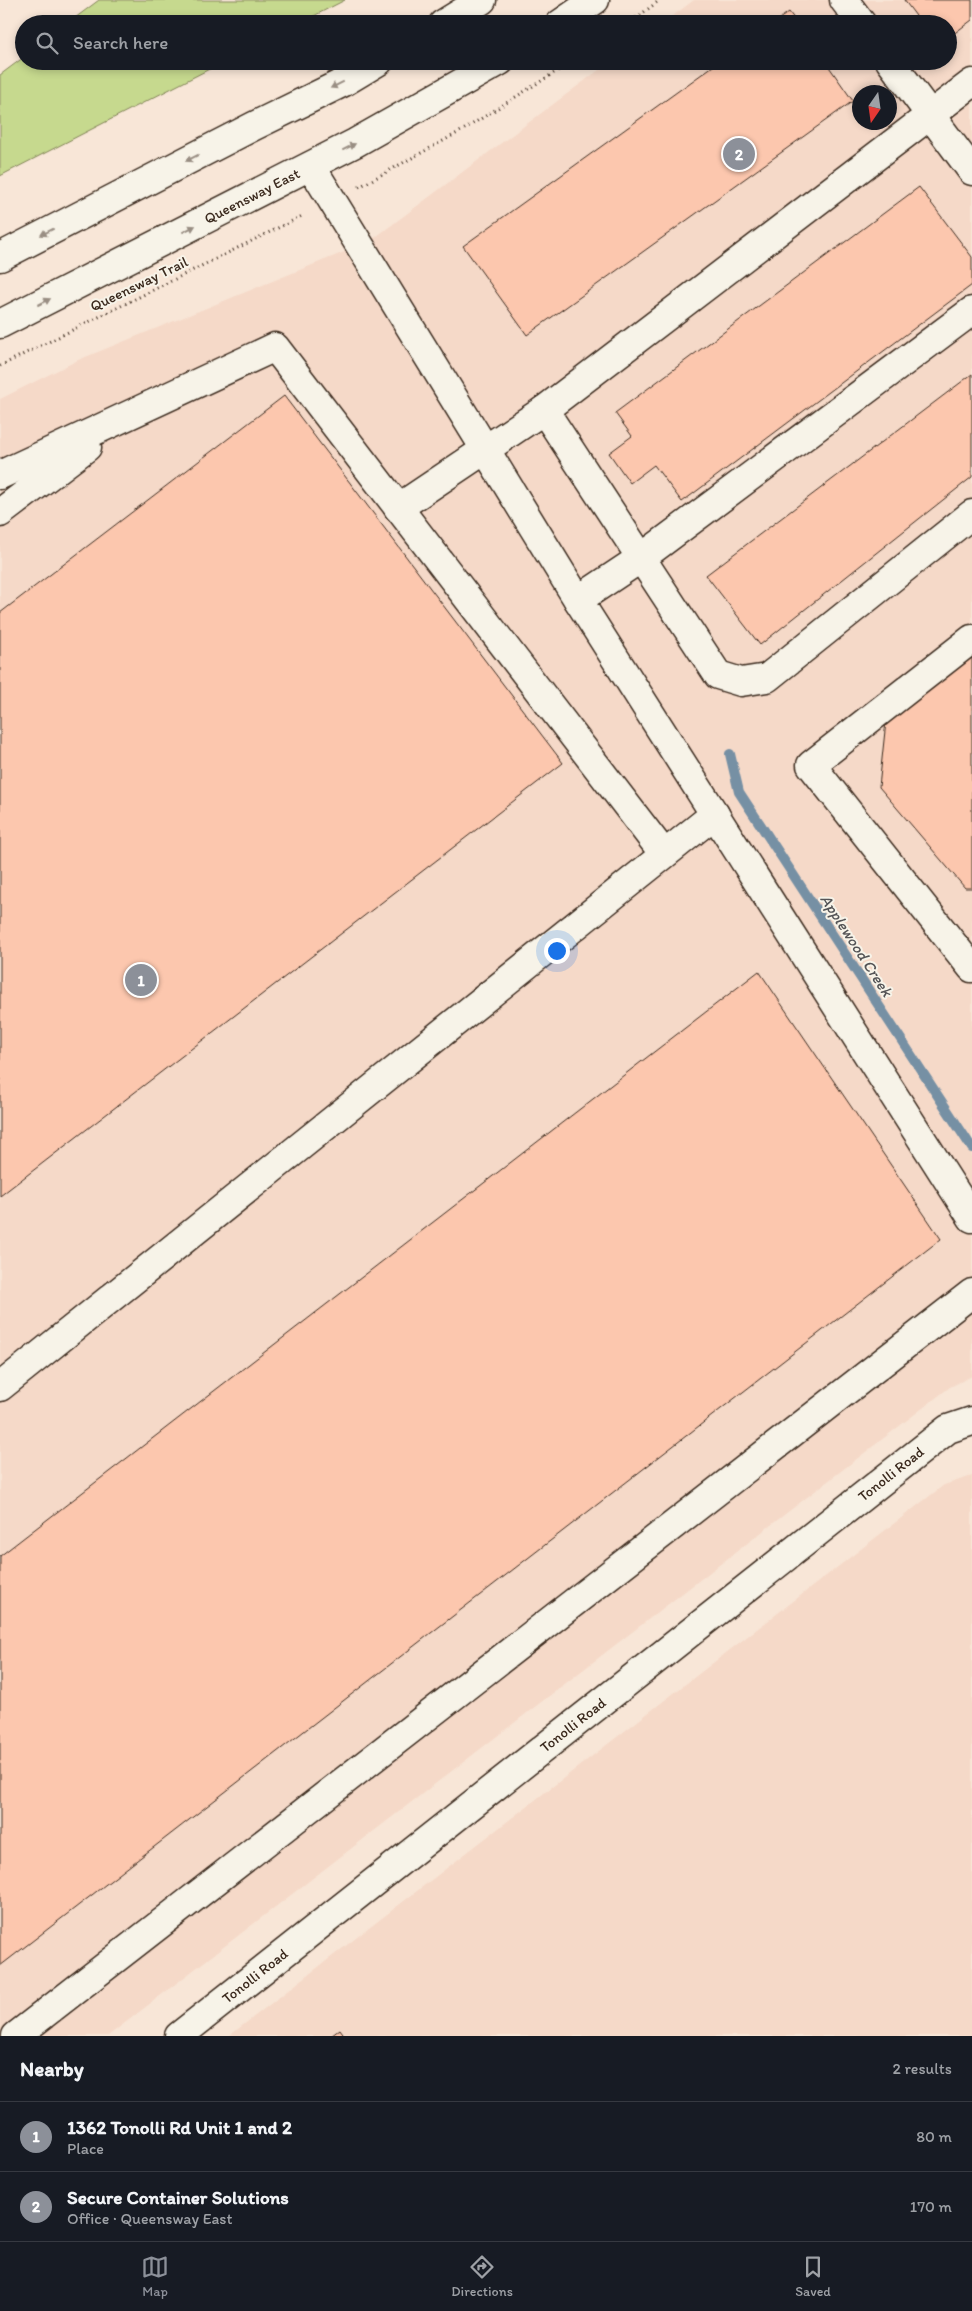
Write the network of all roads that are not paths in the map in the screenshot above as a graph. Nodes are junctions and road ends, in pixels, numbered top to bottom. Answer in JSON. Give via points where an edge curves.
{"nodes":[{"id":1,"x":482,"y":0,"type":"edge"},
{"id":2,"x":595,"y":0,"type":"edge"},
{"id":3,"x":844,"y":0,"type":"edge"},
{"id":4,"x":458,"y":15,"type":"edge"},
{"id":5,"x":573,"y":15,"type":"edge"},
{"id":6,"x":855,"y":15,"type":"edge"},
{"id":7,"x":365,"y":70,"type":"edge"},
{"id":8,"x":484,"y":70,"type":"edge"},
{"id":9,"x":897,"y":70,"type":"edge"},
{"id":10,"x":972,"y":83,"type":"edge"},
{"id":11,"x":930,"y":115,"type":"junction"},
{"id":12,"x":311,"y":166,"type":"junction"},
{"id":13,"x":972,"y":171,"type":"edge"},
{"id":14,"x":0,"y":257,"type":"edge"},
{"id":15,"x":972,"y":311,"type":"edge"},
{"id":16,"x":0,"y":324,"type":"edge"},
{"id":17,"x":544,"y":410,"type":"junction"},
{"id":18,"x":128,"y":415,"type":"junction"},
{"id":19,"x":485,"y":448,"type":"junction"},
{"id":20,"x":0,"y":475,"type":"edge"},
{"id":21,"x":398,"y":508,"type":"junction"},
{"id":22,"x":0,"y":514,"type":"edge"},
{"id":23,"x":972,"y":514,"type":"edge"},
{"id":24,"x":641,"y":558,"type":"junction"},
{"id":25,"x":578,"y":600,"type":"junction"},
{"id":26,"x":972,"y":639,"type":"edge"},
{"id":27,"x":715,"y":814,"type":"junction"},
{"id":28,"x":664,"y":854,"type":"junction"},
{"id":29,"x":972,"y":968,"type":"edge"},
{"id":30,"x":972,"y":1218,"type":"edge"},
{"id":31,"x":972,"y":1293,"type":"edge"},
{"id":32,"x":0,"y":1387,"type":"edge"},
{"id":33,"x":972,"y":1421,"type":"edge"},
{"id":34,"x":16,"y":2036,"type":"edge"},
{"id":35,"x":179,"y":2036,"type":"edge"}],
"edges":[{"from":1,"to":4,"type":"main road"},
{"from":2,"to":5,"type":"main road"},
{"from":3,"to":6,"type":"main road"},
{"from":7,"to":14,"type":"main road","one_way":true},
{"from":12,"to":8,"type":"main road","name":"Queensway East","one_way":true},
{"from":9,"to":11,"type":"main road"},
{"from":10,"to":11,"type":"main road"},
{"from":11,"to":13,"type":"main road"},
{"from":11,"to":17,"type":"main road"},
{"from":16,"to":12,"type":"main road","name":"Queensway East","one_way":true},
{"from":12,"to":19,"type":"main road"},
{"from":15,"to":24,"type":"main road"},
{"from":17,"to":19,"type":"main road"},
{"from":17,"to":24,"type":"main road"},
{"from":18,"to":20,"type":"main road"},
{"from":18,"to":21,"type":"main road","via":[[275,347]]},
{"from":18,"to":22,"type":"main road"},
{"from":19,"to":21,"type":"main road"},
{"from":19,"to":25,"type":"main road"},
{"from":21,"to":28,"type":"main road"},
{"from":23,"to":24,"type":"main road","via":[[767,678],[741,682],[718,675]]},
{"from":24,"to":25,"type":"main road"},
{"from":25,"to":27,"type":"main road"},
{"from":26,"to":29,"type":"main road","via":[[811,765]]},
{"from":27,"to":28,"type":"main road"},
{"from":27,"to":30,"type":"main road"},
{"from":28,"to":32,"type":"main road"},
{"from":31,"to":34,"type":"main road"},
{"from":33,"to":35,"type":"main road","name":"Tonolli Road","via":[[948,1429]]}]}
